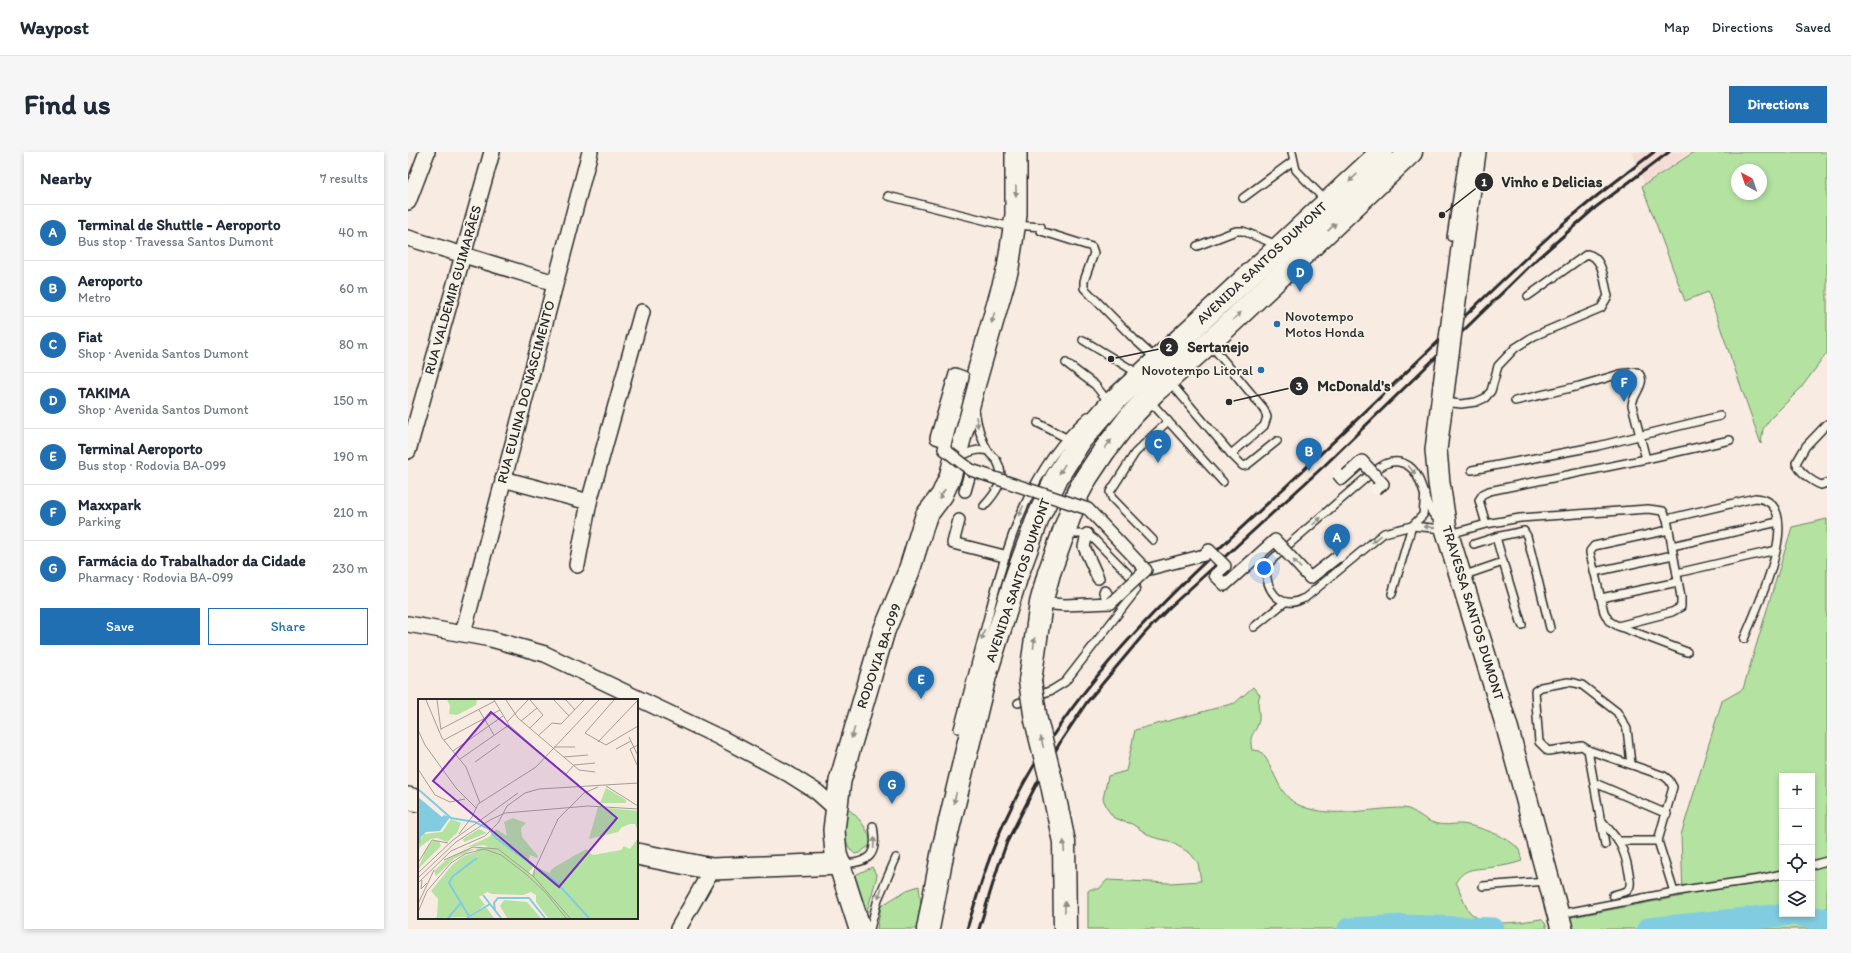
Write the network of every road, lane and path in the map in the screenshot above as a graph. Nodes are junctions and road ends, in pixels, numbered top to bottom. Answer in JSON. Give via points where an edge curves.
{"nodes":[{"id":1,"x":427,"y":152,"type":"edge"},
{"id":2,"x":492,"y":152,"type":"edge"},
{"id":3,"x":590,"y":152,"type":"edge"},
{"id":4,"x":1016,"y":152,"type":"edge"},
{"id":5,"x":1292,"y":152,"type":"edge"},
{"id":6,"x":1382,"y":152,"type":"edge"},
{"id":7,"x":1411,"y":152,"type":"edge"},
{"id":8,"x":1464,"y":152,"type":"edge"},
{"id":9,"x":1479,"y":152,"type":"edge"},
{"id":10,"x":1293,"y":161,"type":"junction"},
{"id":11,"x":1474,"y":162,"type":"edge"},
{"id":12,"x":888,"y":196,"type":"dead end"},
{"id":13,"x":1243,"y":198,"type":"dead end"},
{"id":14,"x":408,"y":202,"type":"edge"},
{"id":15,"x":1327,"y":203,"type":"junction"},
{"id":16,"x":1014,"y":226,"type":"junction"},
{"id":17,"x":1451,"y":237,"type":"dead end"},
{"id":18,"x":408,"y":238,"type":"edge"},
{"id":19,"x":1197,"y":246,"type":"dead end"},
{"id":20,"x":1280,"y":246,"type":"junction"},
{"id":21,"x":465,"y":254,"type":"junction"},
{"id":22,"x":555,"y":283,"type":"junction"},
{"id":23,"x":1528,"y":296,"type":"dead end"},
{"id":24,"x":642,"y":312,"type":"dead end"},
{"id":25,"x":1083,"y":340,"type":"dead end"},
{"id":26,"x":1209,"y":342,"type":"junction"},
{"id":27,"x":1157,"y":360,"type":"junction"},
{"id":28,"x":1066,"y":362,"type":"dead end"},
{"id":29,"x":1168,"y":379,"type":"junction"},
{"id":30,"x":1134,"y":382,"type":"junction"},
{"id":31,"x":965,"y":387,"type":"junction"},
{"id":32,"x":1443,"y":394,"type":"junction"},
{"id":33,"x":1148,"y":399,"type":"junction"},
{"id":34,"x":1107,"y":400,"type":"junction"},
{"id":35,"x":1515,"y":401,"type":"dead end"},
{"id":36,"x":1720,"y":416,"type":"dead end"},
{"id":37,"x":1168,"y":421,"type":"junction"},
{"id":38,"x":1038,"y":422,"type":"dead end"},
{"id":39,"x":1827,"y":424,"type":"edge"},
{"id":40,"x":1641,"y":437,"type":"junction"},
{"id":41,"x":1066,"y":438,"type":"junction"},
{"id":42,"x":1730,"y":440,"type":"dead end"},
{"id":43,"x":1277,"y":441,"type":"dead end"},
{"id":44,"x":408,"y":451,"type":"edge"},
{"id":45,"x":988,"y":451,"type":"junction"},
{"id":46,"x":1231,"y":454,"type":"junction"},
{"id":47,"x":1646,"y":460,"type":"junction"},
{"id":48,"x":962,"y":468,"type":"junction"},
{"id":49,"x":1376,"y":470,"type":"dead end"},
{"id":50,"x":1472,"y":470,"type":"dead end"},
{"id":51,"x":1338,"y":474,"type":"dead end"},
{"id":52,"x":1367,"y":477,"type":"dead end"},
{"id":53,"x":503,"y":479,"type":"junction"},
{"id":54,"x":1223,"y":482,"type":"dead end"},
{"id":55,"x":1827,"y":483,"type":"edge"},
{"id":56,"x":1376,"y":489,"type":"dead end"},
{"id":57,"x":965,"y":490,"type":"dead end"},
{"id":58,"x":1425,"y":494,"type":"junction"},
{"id":59,"x":589,"y":502,"type":"junction"},
{"id":60,"x":984,"y":506,"type":"dead end"},
{"id":61,"x":1667,"y":519,"type":"junction"},
{"id":62,"x":959,"y":520,"type":"dead end"},
{"id":63,"x":1778,"y":522,"type":"junction"},
{"id":64,"x":1486,"y":524,"type":"junction"},
{"id":65,"x":1412,"y":526,"type":"junction"},
{"id":66,"x":1446,"y":529,"type":"junction"},
{"id":67,"x":1669,"y":530,"type":"junction"},
{"id":68,"x":1063,"y":534,"type":"junction"},
{"id":69,"x":1087,"y":534,"type":"junction"},
{"id":70,"x":1496,"y":537,"type":"junction"},
{"id":71,"x":1153,"y":540,"type":"dead end"},
{"id":72,"x":1474,"y":544,"type":"dead end"},
{"id":73,"x":1287,"y":546,"type":"dead end"},
{"id":74,"x":1672,"y":546,"type":"junction"},
{"id":75,"x":1776,"y":550,"type":"junction"},
{"id":76,"x":1280,"y":553,"type":"dead end"},
{"id":77,"x":1674,"y":555,"type":"junction"},
{"id":78,"x":1004,"y":556,"type":"junction"},
{"id":79,"x":1337,"y":557,"type":"dead end"},
{"id":80,"x":1503,"y":562,"type":"junction"},
{"id":81,"x":577,"y":565,"type":"dead end"},
{"id":82,"x":1146,"y":570,"type":"junction"},
{"id":83,"x":1594,"y":572,"type":"junction"},
{"id":84,"x":1677,"y":573,"type":"junction"},
{"id":85,"x":1460,"y":577,"type":"junction"},
{"id":86,"x":1098,"y":578,"type":"dead end"},
{"id":87,"x":1678,"y":582,"type":"junction"},
{"id":88,"x":1105,"y":592,"type":"dead end"},
{"id":89,"x":1392,"y":594,"type":"dead end"},
{"id":90,"x":1601,"y":598,"type":"junction"},
{"id":91,"x":1285,"y":602,"type":"junction"},
{"id":92,"x":1041,"y":603,"type":"junction"},
{"id":93,"x":1111,"y":604,"type":"junction"},
{"id":94,"x":408,"y":624,"type":"edge"},
{"id":95,"x":1522,"y":625,"type":"dead end"},
{"id":96,"x":1618,"y":626,"type":"junction"},
{"id":97,"x":1254,"y":627,"type":"dead end"},
{"id":98,"x":1550,"y":628,"type":"dead end"},
{"id":99,"x":463,"y":633,"type":"junction"},
{"id":100,"x":1744,"y":639,"type":"dead end"},
{"id":101,"x":1687,"y":652,"type":"dead end"},
{"id":102,"x":1018,"y":703,"type":"dead end"},
{"id":103,"x":958,"y":729,"type":"dead end"},
{"id":104,"x":1588,"y":750,"type":"junction"},
{"id":105,"x":1631,"y":764,"type":"junction"},
{"id":106,"x":1594,"y":783,"type":"junction"},
{"id":107,"x":408,"y":798,"type":"edge"},
{"id":108,"x":418,"y":801,"type":"edge"},
{"id":109,"x":836,"y":809,"type":"junction"},
{"id":110,"x":1667,"y":814,"type":"junction"},
{"id":111,"x":1601,"y":820,"type":"junction"},
{"id":112,"x":873,"y":826,"type":"dead end"},
{"id":113,"x":1618,"y":841,"type":"junction"},
{"id":114,"x":1658,"y":841,"type":"junction"},
{"id":115,"x":1605,"y":845,"type":"dead end"},
{"id":116,"x":638,"y":854,"type":"edge"},
{"id":117,"x":896,"y":858,"type":"dead end"},
{"id":118,"x":1827,"y":861,"type":"edge"},
{"id":119,"x":840,"y":864,"type":"junction"},
{"id":120,"x":1815,"y":864,"type":"edge"},
{"id":121,"x":712,"y":869,"type":"junction"},
{"id":122,"x":1779,"y":875,"type":"edge"},
{"id":123,"x":1549,"y":881,"type":"junction"},
{"id":124,"x":1483,"y":886,"type":"dead end"},
{"id":125,"x":1674,"y":892,"type":"junction"},
{"id":126,"x":1613,"y":895,"type":"dead end"},
{"id":127,"x":1560,"y":921,"type":"edge"},
{"id":128,"x":928,"y":926,"type":"edge"},
{"id":129,"x":678,"y":929,"type":"edge"},
{"id":130,"x":860,"y":929,"type":"edge"},
{"id":131,"x":870,"y":929,"type":"edge"},
{"id":132,"x":1065,"y":929,"type":"edge"}],
"edges":[{"from":1,"to":14,"type":"street"},
{"from":2,"to":21,"type":"street","name":"RUA VALDEMIR GUIMARÃES"},
{"from":3,"to":22,"type":"street","name":"RUA EULINA DO NASCIMENTO"},
{"from":4,"to":16,"type":"main road","name":"RODOVIA BA-099","one_way":true},
{"from":5,"to":10,"type":"lane"},
{"from":6,"to":15,"type":"highway","name":"AVENIDA SANTOS DUMONT","one_way":true},
{"from":26,"to":7,"type":"highway","name":"AVENIDA SANTOS DUMONT","one_way":true},
{"from":8,"to":17,"type":"lane"},
{"from":9,"to":11,"type":"main road","name":"TRAVESSA SANTOS DUMONT"},
{"from":10,"to":13,"type":"lane"},
{"from":10,"to":15,"type":"lane","via":[[1296,170]]},
{"from":11,"to":32,"type":"main road","name":"TRAVESSA SANTOS DUMONT","bridge":true},
{"from":12,"to":16,"type":"lane"},
{"from":15,"to":20,"type":"highway","name":"AVENIDA SANTOS DUMONT"},
{"from":16,"to":27,"type":"lane","via":[[1041,227],[1041,232],[1092,247],[1094,253],[1084,288]]},
{"from":16,"to":31,"type":"main road","name":"RODOVIA BA-099","one_way":true,"via":[[1008,268]]},
{"from":18,"to":21,"type":"street"},
{"from":19,"to":20,"type":"lane","via":[[1243,231]]},
{"from":20,"to":27,"type":"highway","name":"AVENIDA SANTOS DUMONT"},
{"from":21,"to":22,"type":"street"},
{"from":21,"to":44,"type":"street","name":"RUA VALDEMIR GUIMARÃES"},
{"from":22,"to":53,"type":"street","name":"RUA EULINA DO NASCIMENTO"},
{"from":23,"to":32,"type":"lane","via":[[1587,254],[1592,255],[1600,263],[1608,296],[1601,308],[1534,336],[1514,348],[1498,366],[1491,391],[1485,398],[1461,404]]},
{"from":24,"to":59,"type":"street"},
{"from":25,"to":30,"type":"lane","via":[[1118,360]]},
{"from":26,"to":29,"type":"highway","name":"AVENIDA SANTOS DUMONT"},
{"from":26,"to":46,"type":"lane","via":[[1264,409],[1267,417],[1264,426]]},
{"from":27,"to":30,"type":"highway","name":"AVENIDA SANTOS DUMONT"},
{"from":28,"to":34,"type":"lane","via":[[1095,385]]},
{"from":29,"to":33,"type":"highway","name":"AVENIDA SANTOS DUMONT"},
{"from":29,"to":46,"type":"lane"},
{"from":30,"to":34,"type":"lane"},
{"from":30,"to":128,"type":"highway","name":"AVENIDA SANTOS DUMONT","one_way":true,"via":[[1098,418],[1060,472],[1050,490],[1017,575],[980,695],[943,850]]},
{"from":31,"to":45,"type":"lane","one_way":true},
{"from":31,"to":48,"type":"main road","name":"RODOVIA BA-099"},
{"from":32,"to":66,"type":"main road","name":"TRAVESSA SANTOS DUMONT","via":[[1436,450]]},
{"from":33,"to":37,"type":"lane"},
{"from":68,"to":33,"type":"highway","name":"AVENIDA SANTOS DUMONT","one_way":true,"via":[[1086,478],[1104,450]]},
{"from":34,"to":41,"type":"lane"},
{"from":35,"to":40,"type":"lane","via":[[1637,372],[1640,374],[1641,387],[1632,405]]},
{"from":36,"to":40,"type":"lane"},
{"from":37,"to":54,"type":"lane"},
{"from":37,"to":71,"type":"lane","via":[[1135,453],[1110,492],[1112,498]]},
{"from":38,"to":41,"type":"lane"},
{"from":39,"to":55,"type":"lane","via":[[1806,446],[1796,463],[1801,471],[1816,483]]},
{"from":40,"to":47,"type":"lane"},
{"from":40,"to":50,"type":"lane"},
{"from":41,"to":78,"type":"lane","one_way":true,"via":[[1040,474],[1030,493]]},
{"from":42,"to":47,"type":"lane"},
{"from":43,"to":46,"type":"lane","via":[[1247,465],[1243,466]]},
{"from":45,"to":48,"type":"lane","via":[[982,449],[966,453],[960,458]]},
{"from":45,"to":60,"type":"lane","via":[[997,462],[1001,478],[995,494]]},
{"from":47,"to":64,"type":"lane","via":[[1489,491],[1479,500]]},
{"from":48,"to":57,"type":"street"},
{"from":48,"to":82,"type":"street","bridge":true,"via":[[1088,510]]},
{"from":48,"to":109,"type":"main road","name":"RODOVIA BA-099","one_way":true,"via":[[926,516],[906,578],[884,631],[844,763]]},
{"from":49,"to":58,"type":"lane","one_way":true,"via":[[1388,462],[1406,464],[1415,473]]},
{"from":51,"to":56,"type":"street","bridge":true,"via":[[1342,479],[1362,461],[1383,484]]},
{"from":73,"to":52,"type":"lane","one_way":true},
{"from":53,"to":59,"type":"street"},
{"from":53,"to":99,"type":"street","name":"RUA EULINA DO NASCIMENTO"},
{"from":58,"to":65,"type":"lane","via":[[1423,515]]},
{"from":58,"to":66,"type":"lane","via":[[1434,516]]},
{"from":59,"to":81,"type":"street"},
{"from":61,"to":63,"type":"lane","via":[[1740,500],[1764,498],[1772,505]]},
{"from":61,"to":64,"type":"lane","via":[[1663,511],[1648,509],[1520,518]]},
{"from":61,"to":67,"type":"lane"},
{"from":62,"to":78,"type":"street","via":[[953,543]]},
{"from":63,"to":74,"type":"lane"},
{"from":63,"to":75,"type":"lane","via":[[1780,527]]},
{"from":64,"to":66,"type":"lane"},
{"from":66,"to":65,"type":"lane","one_way":true},
{"from":65,"to":89,"type":"lane"},
{"from":65,"to":91,"type":"lane","one_way":true,"via":[[1384,533],[1305,598],[1292,603]]},
{"from":66,"to":85,"type":"main road","name":"TRAVESSA SANTOS DUMONT"},
{"from":67,"to":74,"type":"lane"},
{"from":67,"to":83,"type":"lane","via":[[1594,546],[1590,550]]},
{"from":68,"to":69,"type":"lane"},
{"from":68,"to":92,"type":"highway","name":"AVENIDA SANTOS DUMONT"},
{"from":69,"to":86,"type":"street","via":[[1084,547]]},
{"from":69,"to":102,"type":"lane","via":[[1132,578],[1136,585],[1135,592],[1065,682],[1052,690]]},
{"from":70,"to":72,"type":"lane"},
{"from":70,"to":80,"type":"lane"},
{"from":70,"to":98,"type":"lane","via":[[1522,531],[1526,533]]},
{"from":74,"to":77,"type":"lane"},
{"from":75,"to":84,"type":"lane"},
{"from":75,"to":100,"type":"lane","via":[[1768,581]]},
{"from":76,"to":91,"type":"lane","via":[[1269,564],[1266,580],[1275,596]]},
{"from":77,"to":83,"type":"lane"},
{"from":77,"to":84,"type":"lane"},
{"from":78,"to":103,"type":"lane","one_way":true},
{"from":79,"to":82,"type":"street","one_way":true,"bridge":true,"via":[[1310,578],[1275,540],[1225,585],[1215,575],[1225,566],[1209,550],[1204,555]]},
{"from":80,"to":85,"type":"lane"},
{"from":80,"to":95,"type":"lane"},
{"from":82,"to":93,"type":"street","bridge":true},
{"from":83,"to":90,"type":"lane"},
{"from":84,"to":87,"type":"lane"},
{"from":85,"to":123,"type":"main road","name":"TRAVESSA SANTOS DUMONT","via":[[1507,727]]},
{"from":87,"to":90,"type":"lane"},
{"from":87,"to":96,"type":"lane","via":[[1682,604],[1679,609]]},
{"from":88,"to":93,"type":"street"},
{"from":90,"to":96,"type":"lane","via":[[1604,612],[1609,620]]},
{"from":91,"to":97,"type":"lane"},
{"from":92,"to":93,"type":"street"},
{"from":132,"to":92,"type":"highway","name":"AVENIDA SANTOS DUMONT","one_way":true,"bridge":true,"via":[[1064,842],[1036,720],[1030,681]]},
{"from":94,"to":99,"type":"street"},
{"from":96,"to":101,"type":"lane"},
{"from":99,"to":109,"type":"street","via":[[516,645],[563,662],[780,769],[817,792]]},
{"from":104,"to":105,"type":"lane"},
{"from":104,"to":105,"type":"lane","via":[[1582,746],[1548,751],[1541,746],[1534,693],[1539,688],[1568,682],[1582,685],[1617,712],[1627,728]]},
{"from":104,"to":106,"type":"lane"},
{"from":105,"to":110,"type":"lane","via":[[1664,776],[1672,783]]},
{"from":106,"to":110,"type":"lane"},
{"from":106,"to":111,"type":"lane"},
{"from":107,"to":108,"type":"main road"},
{"from":109,"to":119,"type":"main road","name":"RODOVIA BA-099","via":[[834,830],[836,854]]},
{"from":110,"to":114,"type":"lane"},
{"from":111,"to":113,"type":"lane"},
{"from":111,"to":115,"type":"lane"},
{"from":119,"to":112,"type":"lane","one_way":true,"via":[[858,863],[867,858],[874,849]]},
{"from":113,"to":114,"type":"lane"},
{"from":113,"to":126,"type":"lane","via":[[1626,855],[1631,884],[1626,891]]},
{"from":114,"to":125,"type":"lane"},
{"from":116,"to":121,"type":"main road"},
{"from":117,"to":131,"type":"lane","one_way":true,"via":[[880,893]]},
{"from":118,"to":120,"type":"lane"},
{"from":119,"to":121,"type":"main road"},
{"from":119,"to":130,"type":"main road","name":"RODOVIA BA-099"},
{"from":121,"to":129,"type":"street"},
{"from":122,"to":125,"type":"lane"},
{"from":123,"to":124,"type":"lane"},
{"from":123,"to":127,"type":"main road","name":"TRAVESSA SANTOS DUMONT"},
{"from":125,"to":127,"type":"lane"}]}
